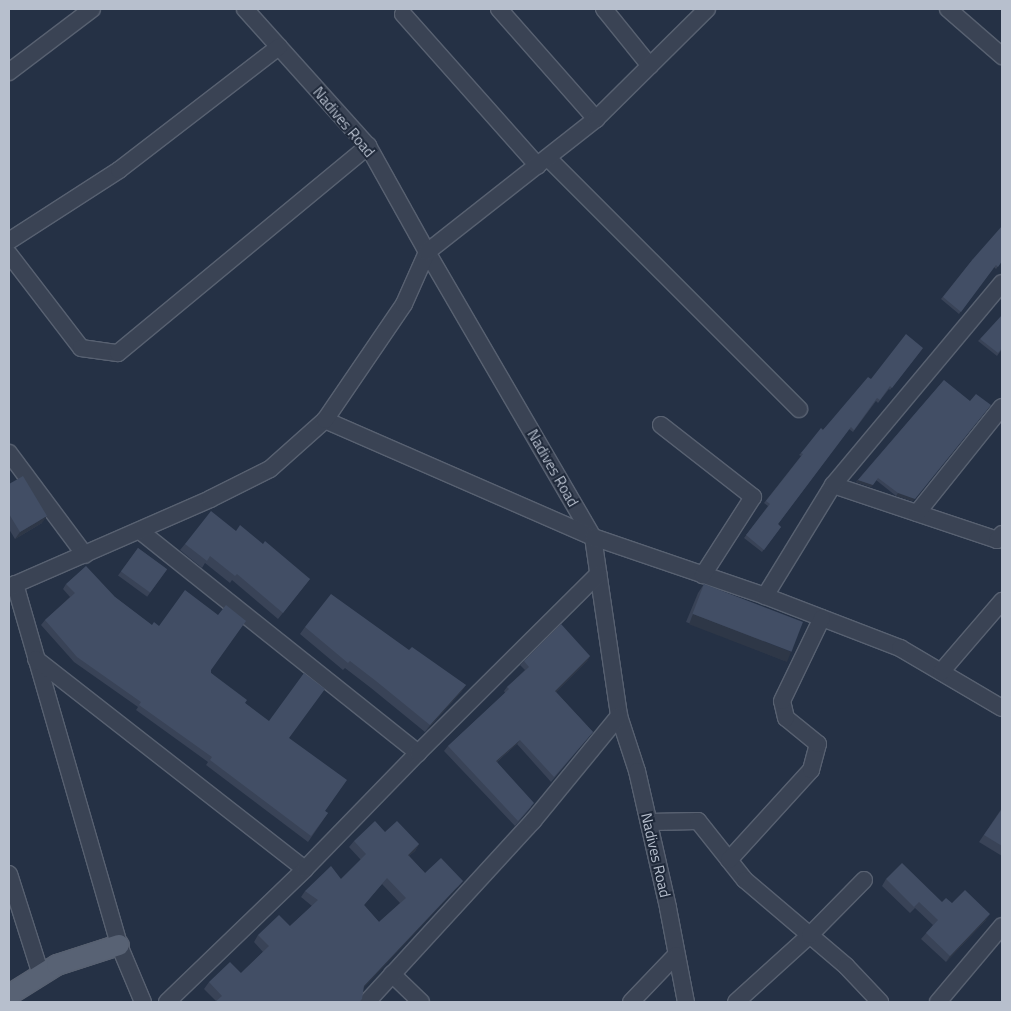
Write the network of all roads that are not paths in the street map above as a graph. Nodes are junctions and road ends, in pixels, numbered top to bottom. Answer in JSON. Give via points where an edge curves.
{"nodes":[{"id":1,"x":245,"y":9,"type":"edge"},
{"id":2,"x":499,"y":9,"type":"edge"},
{"id":3,"x":604,"y":9,"type":"edge"},
{"id":4,"x":707,"y":9,"type":"edge"},
{"id":5,"x":948,"y":9,"type":"edge"},
{"id":6,"x":82,"y":12,"type":"edge"},
{"id":7,"x":403,"y":14,"type":"dead end"},
{"id":8,"x":279,"y":47,"type":"junction"},
{"id":9,"x":1002,"y":56,"type":"edge"},
{"id":10,"x":650,"y":66,"type":"junction"},
{"id":11,"x":9,"y":72,"type":"edge"},
{"id":12,"x":596,"y":119,"type":"junction"},
{"id":13,"x":368,"y":146,"type":"junction"},
{"id":14,"x":543,"y":162,"type":"junction"},
{"id":15,"x":9,"y":242,"type":"edge"},
{"id":16,"x":427,"y":252,"type":"junction"},
{"id":17,"x":9,"y":254,"type":"edge"},
{"id":18,"x":1002,"y":283,"type":"edge"},
{"id":19,"x":1002,"y":407,"type":"edge"},
{"id":20,"x":800,"y":409,"type":"dead end"},
{"id":21,"x":325,"y":420,"type":"junction"},
{"id":22,"x":661,"y":425,"type":"dead end"},
{"id":23,"x":9,"y":453,"type":"edge"},
{"id":24,"x":834,"y":485,"type":"junction"},
{"id":25,"x":917,"y":513,"type":"junction"},
{"id":26,"x":140,"y":530,"type":"junction"},
{"id":27,"x":1002,"y":534,"type":"edge"},
{"id":28,"x":593,"y":537,"type":"junction"},
{"id":29,"x":85,"y":555,"type":"junction"},
{"id":30,"x":598,"y":574,"type":"junction"},
{"id":31,"x":703,"y":575,"type":"junction"},
{"id":32,"x":12,"y":586,"type":"edge"},
{"id":33,"x":766,"y":596,"type":"junction"},
{"id":34,"x":1002,"y":601,"type":"edge"},
{"id":35,"x":822,"y":618,"type":"junction"},
{"id":36,"x":36,"y":659,"type":"junction"},
{"id":37,"x":941,"y":672,"type":"junction"},
{"id":38,"x":1002,"y":708,"type":"edge"},
{"id":39,"x":619,"y":716,"type":"junction"},
{"id":40,"x":418,"y":753,"type":"junction"},
{"id":41,"x":648,"y":822,"type":"junction"},
{"id":42,"x":729,"y":860,"type":"junction"},
{"id":43,"x":304,"y":869,"type":"junction"},
{"id":44,"x":9,"y":874,"type":"edge"},
{"id":45,"x":864,"y":880,"type":"dead end"},
{"id":46,"x":1002,"y":926,"type":"edge"},
{"id":47,"x":810,"y":935,"type":"junction"},
{"id":48,"x":119,"y":945,"type":"junction"},
{"id":49,"x":676,"y":955,"type":"junction"},
{"id":50,"x":392,"y":974,"type":"junction"},
{"id":51,"x":41,"y":975,"type":"junction"},
{"id":52,"x":9,"y":995,"type":"edge"},
{"id":53,"x":144,"y":1002,"type":"edge"},
{"id":54,"x":167,"y":1002,"type":"edge"},
{"id":55,"x":367,"y":1002,"type":"edge"},
{"id":56,"x":421,"y":1002,"type":"edge"},
{"id":57,"x":631,"y":1002,"type":"edge"},
{"id":58,"x":686,"y":1002,"type":"edge"},
{"id":59,"x":736,"y":1002,"type":"edge"},
{"id":60,"x":880,"y":1002,"type":"edge"},
{"id":61,"x":938,"y":1002,"type":"edge"}],
"edges":[{"from":1,"to":8,"type":"street","name":"Nadives Road"},
{"from":2,"to":12,"type":"street"},
{"from":3,"to":10,"type":"street"},
{"from":4,"to":10,"type":"street"},
{"from":5,"to":9,"type":"street"},
{"from":6,"to":11,"type":"street"},
{"from":7,"to":14,"type":"street"},
{"from":8,"to":13,"type":"street","name":"Nadives Road"},
{"from":8,"to":15,"type":"street","via":[[119,170]]},
{"from":10,"to":12,"type":"street"},
{"from":12,"to":14,"type":"street"},
{"from":13,"to":16,"type":"street","name":"Nadives Road"},
{"from":13,"to":17,"type":"street","via":[[118,353],[81,348]]},
{"from":14,"to":16,"type":"street"},
{"from":14,"to":20,"type":"street"},
{"from":16,"to":21,"type":"street","via":[[404,304]]},
{"from":16,"to":28,"type":"street","name":"Nadives Road"},
{"from":18,"to":24,"type":"street"},
{"from":19,"to":25,"type":"street"},
{"from":21,"to":26,"type":"street","via":[[270,469]]},
{"from":21,"to":28,"type":"street"},
{"from":22,"to":31,"type":"street","via":[[752,497]]},
{"from":23,"to":29,"type":"street"},
{"from":24,"to":25,"type":"street"},
{"from":24,"to":33,"type":"street"},
{"from":25,"to":27,"type":"street","via":[[997,540]]},
{"from":26,"to":29,"type":"street"},
{"from":26,"to":40,"type":"street"},
{"from":28,"to":30,"type":"street","name":"Nadives Road"},
{"from":28,"to":31,"type":"street"},
{"from":29,"to":32,"type":"street"},
{"from":30,"to":39,"type":"street","name":"Nadives Road"},
{"from":30,"to":40,"type":"street"},
{"from":31,"to":33,"type":"street"},
{"from":32,"to":36,"type":"street"},
{"from":33,"to":35,"type":"street"},
{"from":34,"to":37,"type":"street"},
{"from":35,"to":37,"type":"street","via":[[900,648]]},
{"from":35,"to":42,"type":"street","via":[[782,701],[786,718],[818,744],[811,770]]},
{"from":36,"to":43,"type":"street"},
{"from":36,"to":48,"type":"street"},
{"from":37,"to":38,"type":"street"},
{"from":39,"to":41,"type":"street","name":"Nadives Road","via":[[637,771]]},
{"from":39,"to":50,"type":"street","via":[[533,821]]},
{"from":40,"to":43,"type":"street"},
{"from":41,"to":42,"type":"street","via":[[698,820]]},
{"from":41,"to":49,"type":"street","name":"Nadives Road"},
{"from":42,"to":47,"type":"street","via":[[745,880]]},
{"from":43,"to":54,"type":"street"},
{"from":44,"to":51,"type":"street"},
{"from":45,"to":47,"type":"street"},
{"from":46,"to":61,"type":"street"},
{"from":47,"to":59,"type":"street"},
{"from":47,"to":60,"type":"street"},
{"from":48,"to":51,"type":"main road","via":[[57,965]]},
{"from":48,"to":53,"type":"street"},
{"from":49,"to":57,"type":"street"},
{"from":49,"to":58,"type":"street","name":"Nadives Road"},
{"from":50,"to":55,"type":"street"},
{"from":50,"to":56,"type":"street"},
{"from":51,"to":52,"type":"main road"}]}
